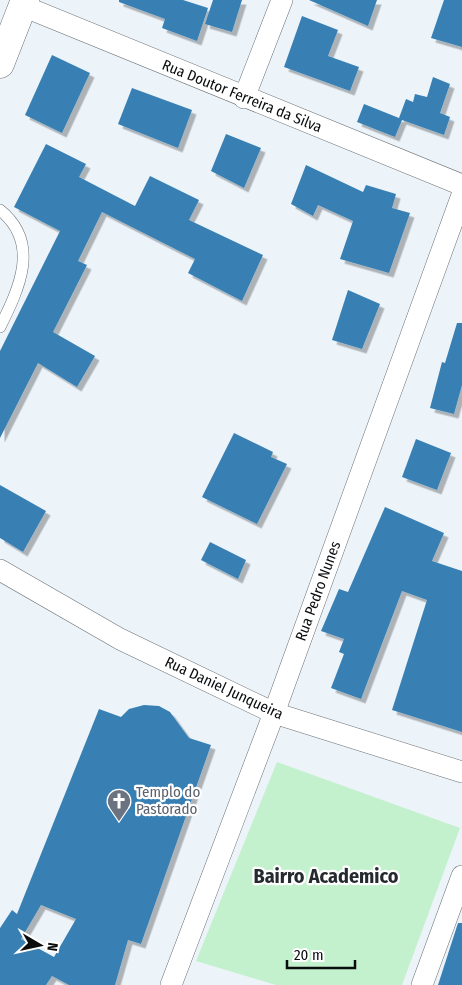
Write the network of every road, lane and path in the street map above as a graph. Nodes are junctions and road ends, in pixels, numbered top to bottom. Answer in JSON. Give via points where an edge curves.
{"nodes":[{"id":1,"x":282,"y":0,"type":"edge"},
{"id":2,"x":24,"y":3,"type":"edge"},
{"id":3,"x":0,"y":64,"type":"edge"},
{"id":4,"x":244,"y":98,"type":"junction"},
{"id":5,"x":462,"y":185,"type":"edge"},
{"id":6,"x":462,"y":195,"type":"edge"},
{"id":7,"x":0,"y":210,"type":"edge"},
{"id":8,"x":0,"y":327,"type":"edge"},
{"id":9,"x":0,"y":570,"type":"edge"},
{"id":10,"x":274,"y":713,"type":"junction"},
{"id":11,"x":462,"y":772,"type":"edge"},
{"id":12,"x":462,"y":876,"type":"edge"},
{"id":13,"x":177,"y":984,"type":"edge"},
{"id":14,"x":422,"y":985,"type":"edge"}],
"edges":[{"from":1,"to":4,"type":"street"},
{"from":2,"to":3,"type":"street"},
{"from":2,"to":4,"type":"street","name":"Rua Doutor Ferreira da Silva"},
{"from":4,"to":5,"type":"street","name":"Rua Doutor Ferreira da Silva"},
{"from":6,"to":10,"type":"street","name":"Rua Pedro Nunes"},
{"from":7,"to":8,"type":"lane","via":[[20,232],[24,264],[17,293]]},
{"from":9,"to":10,"type":"street","name":"Rua Daniel Junqueira","via":[[120,638]]},
{"from":10,"to":11,"type":"street","name":"Rua Daniel Junqueira"},
{"from":10,"to":13,"type":"street","name":"Rua Pedro Nunes"},
{"from":12,"to":14,"type":"street"}]}
